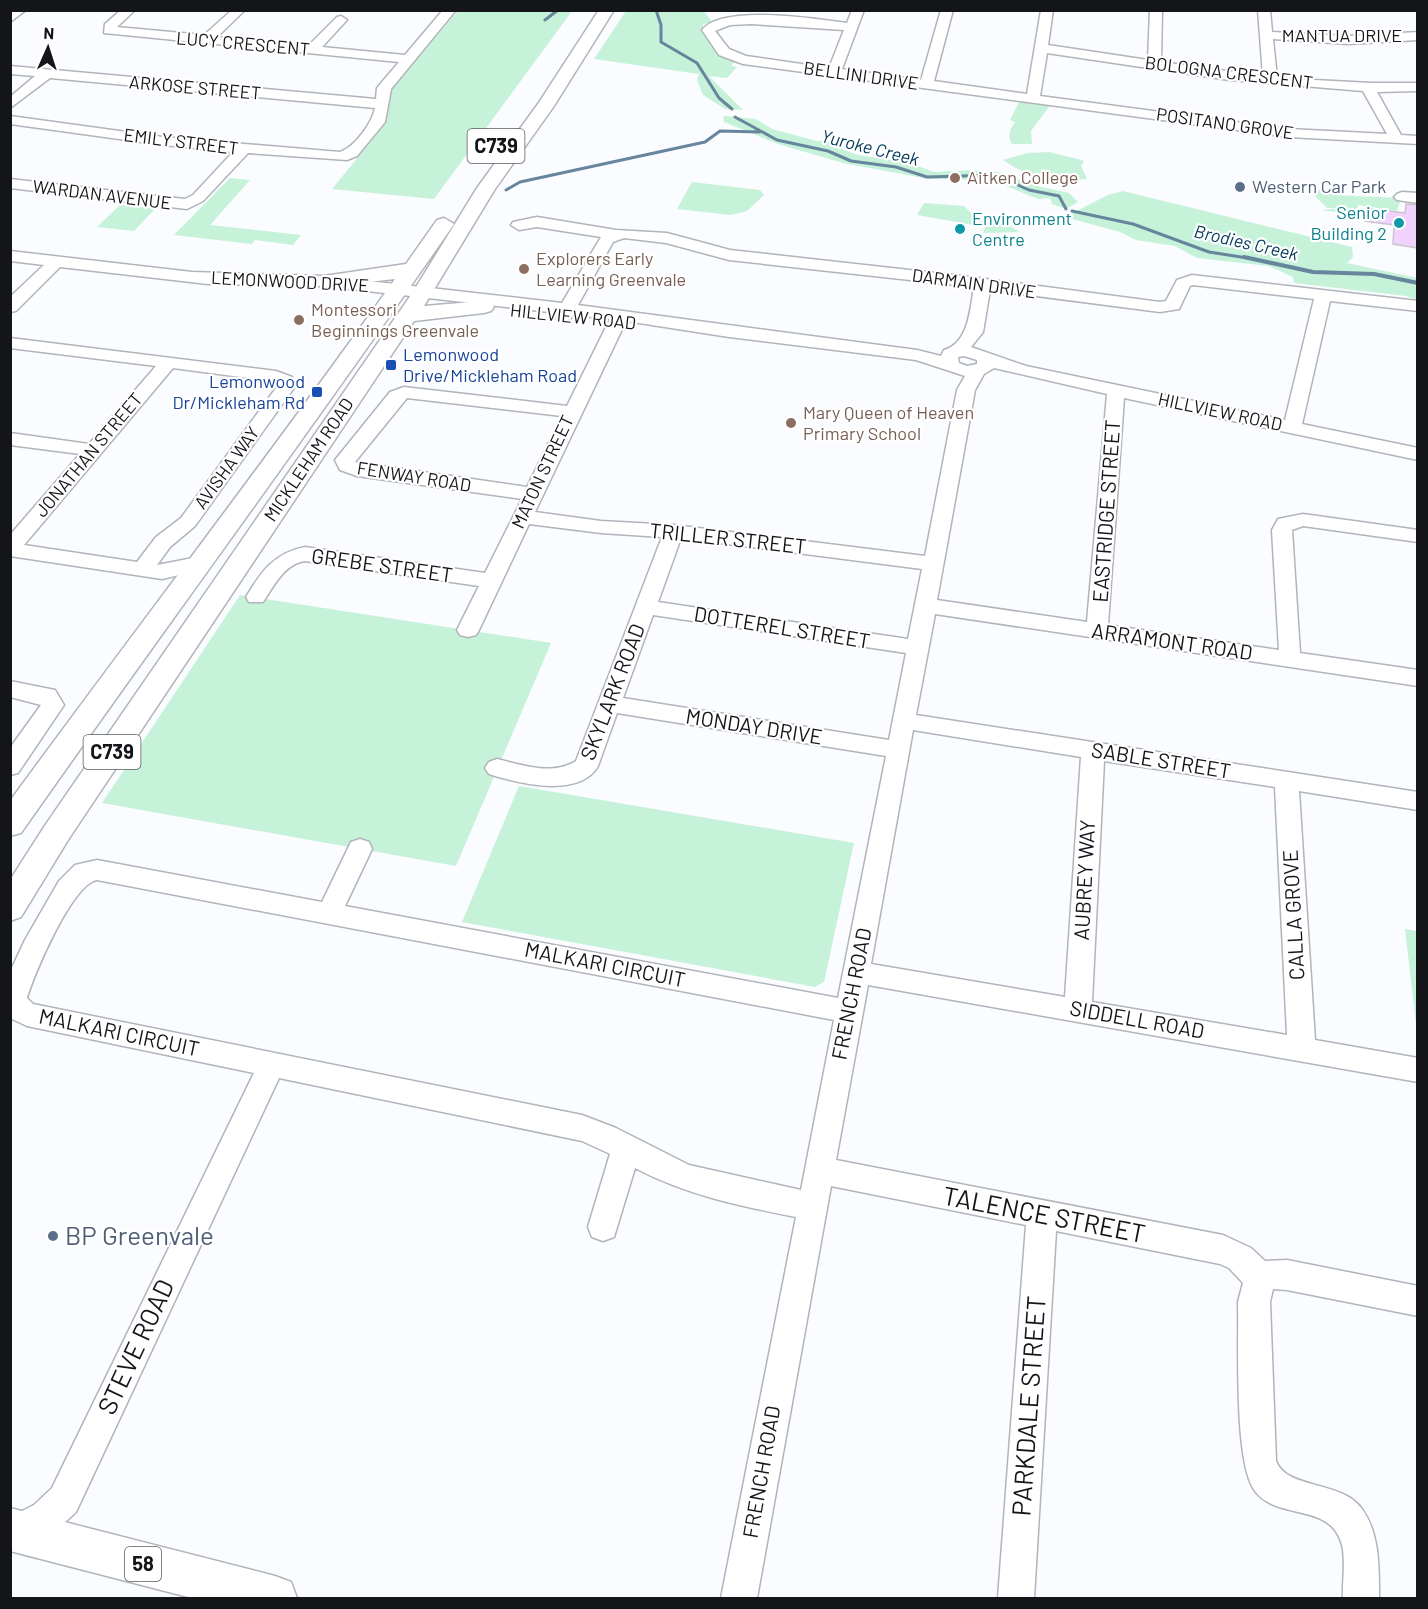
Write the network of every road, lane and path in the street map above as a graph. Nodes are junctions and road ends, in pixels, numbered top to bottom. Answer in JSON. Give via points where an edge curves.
{"nodes":[{"id":1,"x":20,"y":10,"type":"edge"},
{"id":2,"x":129,"y":10,"type":"edge"},
{"id":3,"x":450,"y":10,"type":"edge"},
{"id":4,"x":607,"y":10,"type":"edge"},
{"id":5,"x":858,"y":10,"type":"edge"},
{"id":6,"x":947,"y":10,"type":"edge"},
{"id":7,"x":1047,"y":10,"type":"edge"},
{"id":8,"x":1156,"y":10,"type":"edge"},
{"id":9,"x":1264,"y":10,"type":"edge"},
{"id":10,"x":239,"y":11,"type":"edge"},
{"id":11,"x":10,"y":18,"type":"edge"},
{"id":12,"x":341,"y":20,"type":"dead end"},
{"id":13,"x":852,"y":27,"type":"junction"},
{"id":14,"x":1266,"y":35,"type":"junction"},
{"id":15,"x":1418,"y":36,"type":"edge"},
{"id":16,"x":206,"y":40,"type":"junction"},
{"id":17,"x":1041,"y":48,"type":"junction"},
{"id":18,"x":312,"y":50,"type":"junction"},
{"id":19,"x":408,"y":59,"type":"junction"},
{"id":20,"x":1154,"y":64,"type":"junction"},
{"id":21,"x":10,"y":70,"type":"edge"},
{"id":22,"x":834,"y":72,"type":"junction"},
{"id":23,"x":46,"y":74,"type":"junction"},
{"id":24,"x":1270,"y":80,"type":"junction"},
{"id":25,"x":926,"y":85,"type":"junction"},
{"id":26,"x":1418,"y":87,"type":"edge"},
{"id":27,"x":1368,"y":88,"type":"junction"},
{"id":28,"x":1033,"y":98,"type":"junction"},
{"id":29,"x":10,"y":104,"type":"edge"},
{"id":30,"x":381,"y":104,"type":"junction"},
{"id":31,"x":513,"y":119,"type":"dead end"},
{"id":32,"x":10,"y":120,"type":"edge"},
{"id":33,"x":1397,"y":140,"type":"junction"},
{"id":34,"x":1418,"y":140,"type":"edge"},
{"id":35,"x":244,"y":149,"type":"junction"},
{"id":36,"x":10,"y":183,"type":"edge"},
{"id":37,"x":519,"y":225,"type":"dead end"},
{"id":38,"x":614,"y":234,"type":"junction"},
{"id":39,"x":10,"y":256,"type":"edge"},
{"id":40,"x":443,"y":259,"type":"junction"},
{"id":41,"x":56,"y":262,"type":"junction"},
{"id":42,"x":412,"y":269,"type":"junction"},
{"id":43,"x":192,"y":277,"type":"junction"},
{"id":44,"x":324,"y":281,"type":"junction"},
{"id":45,"x":983,"y":285,"type":"junction"},
{"id":46,"x":1323,"y":295,"type":"junction"},
{"id":47,"x":458,"y":296,"type":"junction"},
{"id":48,"x":408,"y":299,"type":"junction"},
{"id":49,"x":1418,"y":306,"type":"edge"},
{"id":50,"x":10,"y":307,"type":"edge"},
{"id":51,"x":484,"y":307,"type":"joint"},
{"id":52,"x":565,"y":313,"type":"junction"},
{"id":53,"x":618,"y":319,"type":"junction"},
{"id":54,"x":974,"y":332,"type":"junction"},
{"id":55,"x":10,"y":343,"type":"edge"},
{"id":56,"x":953,"y":359,"type":"junction"},
{"id":57,"x":168,"y":363,"type":"junction"},
{"id":58,"x":982,"y":363,"type":"junction"},
{"id":59,"x":966,"y":390,"type":"junction"},
{"id":60,"x":1116,"y":390,"type":"junction"},
{"id":61,"x":572,"y":412,"type":"junction"},
{"id":62,"x":1292,"y":428,"type":"junction"},
{"id":63,"x":10,"y":439,"type":"edge"},
{"id":64,"x":94,"y":450,"type":"junction"},
{"id":65,"x":1418,"y":454,"type":"edge"},
{"id":66,"x":532,"y":494,"type":"junction"},
{"id":67,"x":522,"y":517,"type":"junction"},
{"id":68,"x":674,"y":531,"type":"junction"},
{"id":69,"x":1418,"y":536,"type":"edge"},
{"id":70,"x":10,"y":549,"type":"edge"},
{"id":71,"x":198,"y":564,"type":"junction"},
{"id":72,"x":934,"y":564,"type":"junction"},
{"id":73,"x":152,"y":571,"type":"junction"},
{"id":74,"x":491,"y":581,"type":"junction"},
{"id":75,"x":256,"y":597,"type":"dead end"},
{"id":76,"x":927,"y":606,"type":"junction"},
{"id":77,"x":646,"y":607,"type":"junction"},
{"id":78,"x":164,"y":609,"type":"junction"},
{"id":79,"x":468,"y":630,"type":"dead end"},
{"id":80,"x":1097,"y":631,"type":"junction"},
{"id":81,"x":919,"y":648,"type":"junction"},
{"id":82,"x":1290,"y":660,"type":"junction"},
{"id":83,"x":1418,"y":678,"type":"edge"},
{"id":84,"x":10,"y":689,"type":"edge"},
{"id":85,"x":609,"y":704,"type":"junction"},
{"id":86,"x":905,"y":721,"type":"junction"},
{"id":87,"x":899,"y":750,"type":"junction"},
{"id":88,"x":1093,"y":751,"type":"junction"},
{"id":89,"x":10,"y":767,"type":"edge"},
{"id":90,"x":497,"y":768,"type":"dead end"},
{"id":91,"x":1286,"y":781,"type":"junction"},
{"id":92,"x":1418,"y":801,"type":"edge"},
{"id":93,"x":10,"y":825,"type":"edge"},
{"id":94,"x":360,"y":849,"type":"dead end"},
{"id":95,"x":10,"y":908,"type":"edge"},
{"id":96,"x":329,"y":914,"type":"junction"},
{"id":97,"x":856,"y":972,"type":"junction"},
{"id":98,"x":1078,"y":1010,"type":"junction"},
{"id":99,"x":848,"y":1011,"type":"junction"},
{"id":100,"x":1302,"y":1050,"type":"junction"},
{"id":101,"x":272,"y":1064,"type":"junction"},
{"id":102,"x":1418,"y":1070,"type":"edge"},
{"id":103,"x":627,"y":1150,"type":"junction"},
{"id":104,"x":818,"y":1170,"type":"junction"},
{"id":105,"x":811,"y":1206,"type":"junction"},
{"id":106,"x":1042,"y":1214,"type":"junction"},
{"id":107,"x":603,"y":1227,"type":"dead end"},
{"id":108,"x":1260,"y":1278,"type":"junction"},
{"id":109,"x":1418,"y":1301,"type":"edge"},
{"id":110,"x":64,"y":1500,"type":"junction"},
{"id":111,"x":15,"y":1530,"type":"edge"},
{"id":112,"x":65,"y":1543,"type":"junction"},
{"id":113,"x":275,"y":1599,"type":"edge"},
{"id":114,"x":739,"y":1599,"type":"edge"},
{"id":115,"x":1016,"y":1599,"type":"edge"},
{"id":116,"x":1361,"y":1599,"type":"edge"}],
"edges":[{"from":1,"to":11,"type":"street"},
{"from":2,"to":16,"type":"street","name":"LUCY CRESCENT","via":[[109,30]]},
{"from":3,"to":19,"type":"street"},
{"from":4,"to":40,"type":"main road","name":"MICKLEHAM ROAD","number":"C739","via":[[486,188]]},
{"from":5,"to":13,"type":"street"},
{"from":6,"to":25,"type":"street"},
{"from":7,"to":17,"type":"street"},
{"from":8,"to":20,"type":"street"},
{"from":9,"to":14,"type":"street"},
{"from":10,"to":16,"type":"street"},
{"from":12,"to":18,"type":"street"},
{"from":13,"to":22,"type":"street"},
{"from":13,"to":22,"type":"street","name":"BELLINI DRIVE","via":[[760,20],[709,26],[720,48],[733,57]]},
{"from":14,"to":15,"type":"street","name":"MANTUA DRIVE","via":[[1348,40]]},
{"from":14,"to":24,"type":"street"},
{"from":16,"to":18,"type":"street","name":"LUCY CRESCENT"},
{"from":17,"to":20,"type":"street","name":"BOLOGNA CRESCENT"},
{"from":17,"to":28,"type":"street"},
{"from":18,"to":19,"type":"street","name":"LUCY CRESCENT"},
{"from":19,"to":30,"type":"street","via":[[384,88]]},
{"from":20,"to":24,"type":"street","name":"BOLOGNA CRESCENT"},
{"from":21,"to":23,"type":"street","name":"ARKOSE STREET"},
{"from":22,"to":25,"type":"street","name":"BELLINI DRIVE"},
{"from":23,"to":29,"type":"street"},
{"from":23,"to":30,"type":"street","name":"ARKOSE STREET"},
{"from":24,"to":27,"type":"street","name":"BOLOGNA CRESCENT"},
{"from":25,"to":28,"type":"street","name":"BELLINI DRIVE"},
{"from":26,"to":27,"type":"street","name":"BOLOGNA CRESCENT"},
{"from":27,"to":33,"type":"street"},
{"from":28,"to":33,"type":"street","name":"POSITANO GROVE","via":[[1289,133]]},
{"from":30,"to":35,"type":"street","name":"EMILY STREET","via":[[380,118],[351,154],[333,158]]},
{"from":31,"to":42,"type":"main road","name":"MICKLEHAM ROAD","number":"C739"},
{"from":32,"to":35,"type":"street","name":"EMILY STREET"},
{"from":33,"to":34,"type":"street","name":"POSITANO GROVE"},
{"from":35,"to":36,"type":"street","name":"WARDAN AVENUE","via":[[197,200],[183,204]]},
{"from":37,"to":38,"type":"street","name":"DARMAIN DRIVE","via":[[537,222]]},
{"from":38,"to":45,"type":"street","name":"DARMAIN DRIVE","via":[[663,238],[729,255]]},
{"from":38,"to":52,"type":"street","via":[[607,239]]},
{"from":39,"to":41,"type":"street","name":"LEMONWOOD DRIVE"},
{"from":40,"to":47,"type":"main road","via":[[449,283]]},
{"from":40,"to":48,"type":"main road","name":"MICKLEHAM ROAD","number":"C739"},
{"from":41,"to":43,"type":"street","name":"LEMONWOOD DRIVE"},
{"from":41,"to":50,"type":"street"},
{"from":42,"to":44,"type":"main road"},
{"from":42,"to":48,"type":"main road","name":"MICKLEHAM ROAD","number":"C739"},
{"from":43,"to":44,"type":"street","name":"LEMONWOOD DRIVE"},
{"from":43,"to":48,"type":"street","name":"LEMONWOOD DRIVE"},
{"from":44,"to":48,"type":"street","name":"LEMONWOOD DRIVE"},
{"from":45,"to":46,"type":"street","name":"DARMAIN DRIVE","via":[[1160,307],[1173,305],[1187,280]]},
{"from":45,"to":54,"type":"street"},
{"from":46,"to":49,"type":"street","name":"DARMAIN DRIVE"},
{"from":46,"to":62,"type":"street"},
{"from":47,"to":48,"type":"street","name":"HILLVIEW ROAD"},
{"from":47,"to":52,"type":"street","name":"HILLVIEW ROAD"},
{"from":48,"to":51,"type":"main road","via":[[432,311]]},
{"from":48,"to":71,"type":"main road","name":"MICKLEHAM ROAD","number":"C739"},
{"from":48,"to":95,"type":"main road","name":"MICKLEHAM ROAD","number":"C739"},
{"from":51,"to":52,"type":"street","name":"HILLVIEW ROAD"},
{"from":52,"to":53,"type":"street","name":"HILLVIEW ROAD"},
{"from":53,"to":56,"type":"street","name":"HILLVIEW ROAD"},
{"from":53,"to":61,"type":"street","name":"MATON STREET"},
{"from":54,"to":56,"type":"street"},
{"from":54,"to":58,"type":"street"},
{"from":55,"to":57,"type":"street","name":"AVISHA WAY"},
{"from":56,"to":58,"type":"street","name":"HILLVIEW ROAD"},
{"from":56,"to":59,"type":"street"},
{"from":57,"to":64,"type":"street","name":"JONATHAN STREET"},
{"from":57,"to":73,"type":"street","name":"AVISHA WAY","via":[[276,376],[286,383],[188,522],[163,542]]},
{"from":58,"to":59,"type":"street","name":"FRENCH ROAD"},
{"from":58,"to":60,"type":"street","name":"HILLVIEW ROAD"},
{"from":59,"to":72,"type":"street","name":"FRENCH ROAD"},
{"from":60,"to":62,"type":"street","name":"HILLVIEW ROAD"},
{"from":60,"to":80,"type":"street","name":"EASTRIDGE STREET"},
{"from":61,"to":66,"type":"street","name":"MATON STREET"},
{"from":61,"to":66,"type":"street","name":"FENWAY ROAD","via":[[406,391],[396,396],[344,460],[357,470]]},
{"from":62,"to":65,"type":"street","name":"HILLVIEW ROAD"},
{"from":63,"to":64,"type":"street"},
{"from":64,"to":70,"type":"street","name":"JONATHAN STREET"},
{"from":66,"to":67,"type":"street","name":"MATON STREET"},
{"from":67,"to":68,"type":"street","name":"TRILLER STREET"},
{"from":67,"to":74,"type":"street","name":"MATON STREET"},
{"from":68,"to":72,"type":"street","name":"TRILLER STREET"},
{"from":68,"to":77,"type":"street","name":"SKYLARK ROAD"},
{"from":69,"to":82,"type":"street","via":[[1303,520],[1285,523],[1282,530]]},
{"from":70,"to":73,"type":"street"},
{"from":71,"to":73,"type":"street"},
{"from":71,"to":78,"type":"main road","name":"MICKLEHAM ROAD","number":"C739"},
{"from":72,"to":76,"type":"street","name":"FRENCH ROAD"},
{"from":73,"to":78,"type":"street","via":[[170,588]]},
{"from":74,"to":75,"type":"street","name":"GREBE STREET","via":[[305,554],[285,558],[278,564]]},
{"from":74,"to":79,"type":"street","name":"MATON STREET"},
{"from":76,"to":80,"type":"street","name":"ARRAMONT ROAD"},
{"from":76,"to":81,"type":"street","name":"FRENCH ROAD"},
{"from":77,"to":81,"type":"street","name":"DOTTEREL STREET"},
{"from":77,"to":85,"type":"street","name":"SKYLARK ROAD"},
{"from":78,"to":93,"type":"main road","name":"MICKLEHAM ROAD","number":"C739"},
{"from":80,"to":82,"type":"street","name":"ARRAMONT ROAD"},
{"from":81,"to":86,"type":"street","name":"FRENCH ROAD"},
{"from":82,"to":83,"type":"street","name":"ARRAMONT ROAD"},
{"from":84,"to":89,"type":"street","via":[[40,693],[51,699],[51,711]]},
{"from":85,"to":87,"type":"street","name":"MONDAY DRIVE"},
{"from":85,"to":90,"type":"street","name":"SKYLARK ROAD","via":[[586,766],[573,777],[554,779]]},
{"from":86,"to":87,"type":"street","name":"FRENCH ROAD"},
{"from":86,"to":88,"type":"street","name":"SABLE STREET"},
{"from":87,"to":97,"type":"street","name":"FRENCH ROAD"},
{"from":88,"to":91,"type":"street","name":"SABLE STREET"},
{"from":88,"to":98,"type":"street","name":"AUBREY WAY"},
{"from":91,"to":92,"type":"street","name":"SABLE STREET"},
{"from":91,"to":100,"type":"street","name":"CALLA GROVE"},
{"from":94,"to":96,"type":"street"},
{"from":96,"to":99,"type":"street","name":"MALKARI CIRCUIT"},
{"from":96,"to":101,"type":"street","name":"MALKARI CIRCUIT","via":[[97,870],[84,872],[68,888],[17,987],[17,1008],[27,1014]]},
{"from":97,"to":98,"type":"street","name":"SIDDELL ROAD"},
{"from":97,"to":99,"type":"street","name":"FRENCH ROAD"},
{"from":98,"to":100,"type":"street","name":"SIDDELL ROAD"},
{"from":99,"to":104,"type":"street","name":"FRENCH ROAD"},
{"from":100,"to":102,"type":"street","name":"SIDDELL ROAD"},
{"from":101,"to":103,"type":"street","name":"MALKARI CIRCUIT","via":[[582,1128]]},
{"from":101,"to":110,"type":"street","name":"STEVE ROAD"},
{"from":103,"to":105,"type":"street","name":"MALKARI CIRCUIT","via":[[711,1186]]},
{"from":103,"to":107,"type":"street"},
{"from":104,"to":105,"type":"street","name":"FRENCH ROAD"},
{"from":104,"to":106,"type":"street","name":"TALENCE STREET"},
{"from":105,"to":114,"type":"street","name":"FRENCH ROAD"},
{"from":106,"to":108,"type":"street","name":"TALENCE STREET","via":[[1223,1250],[1240,1258]]},
{"from":106,"to":115,"type":"street","name":"PARKDALE STREET"},
{"from":108,"to":109,"type":"street","via":[[1287,1275]]},
{"from":108,"to":116,"type":"street","via":[[1254,1302],[1259,1461],[1266,1478],[1282,1491],[1328,1502],[1347,1517],[1357,1538]]},
{"from":110,"to":111,"type":"street","via":[[46,1517]]},
{"from":110,"to":112,"type":"street"},
{"from":111,"to":112,"type":"main road","number":"58"},
{"from":112,"to":113,"type":"main road","number":"58"}]}
